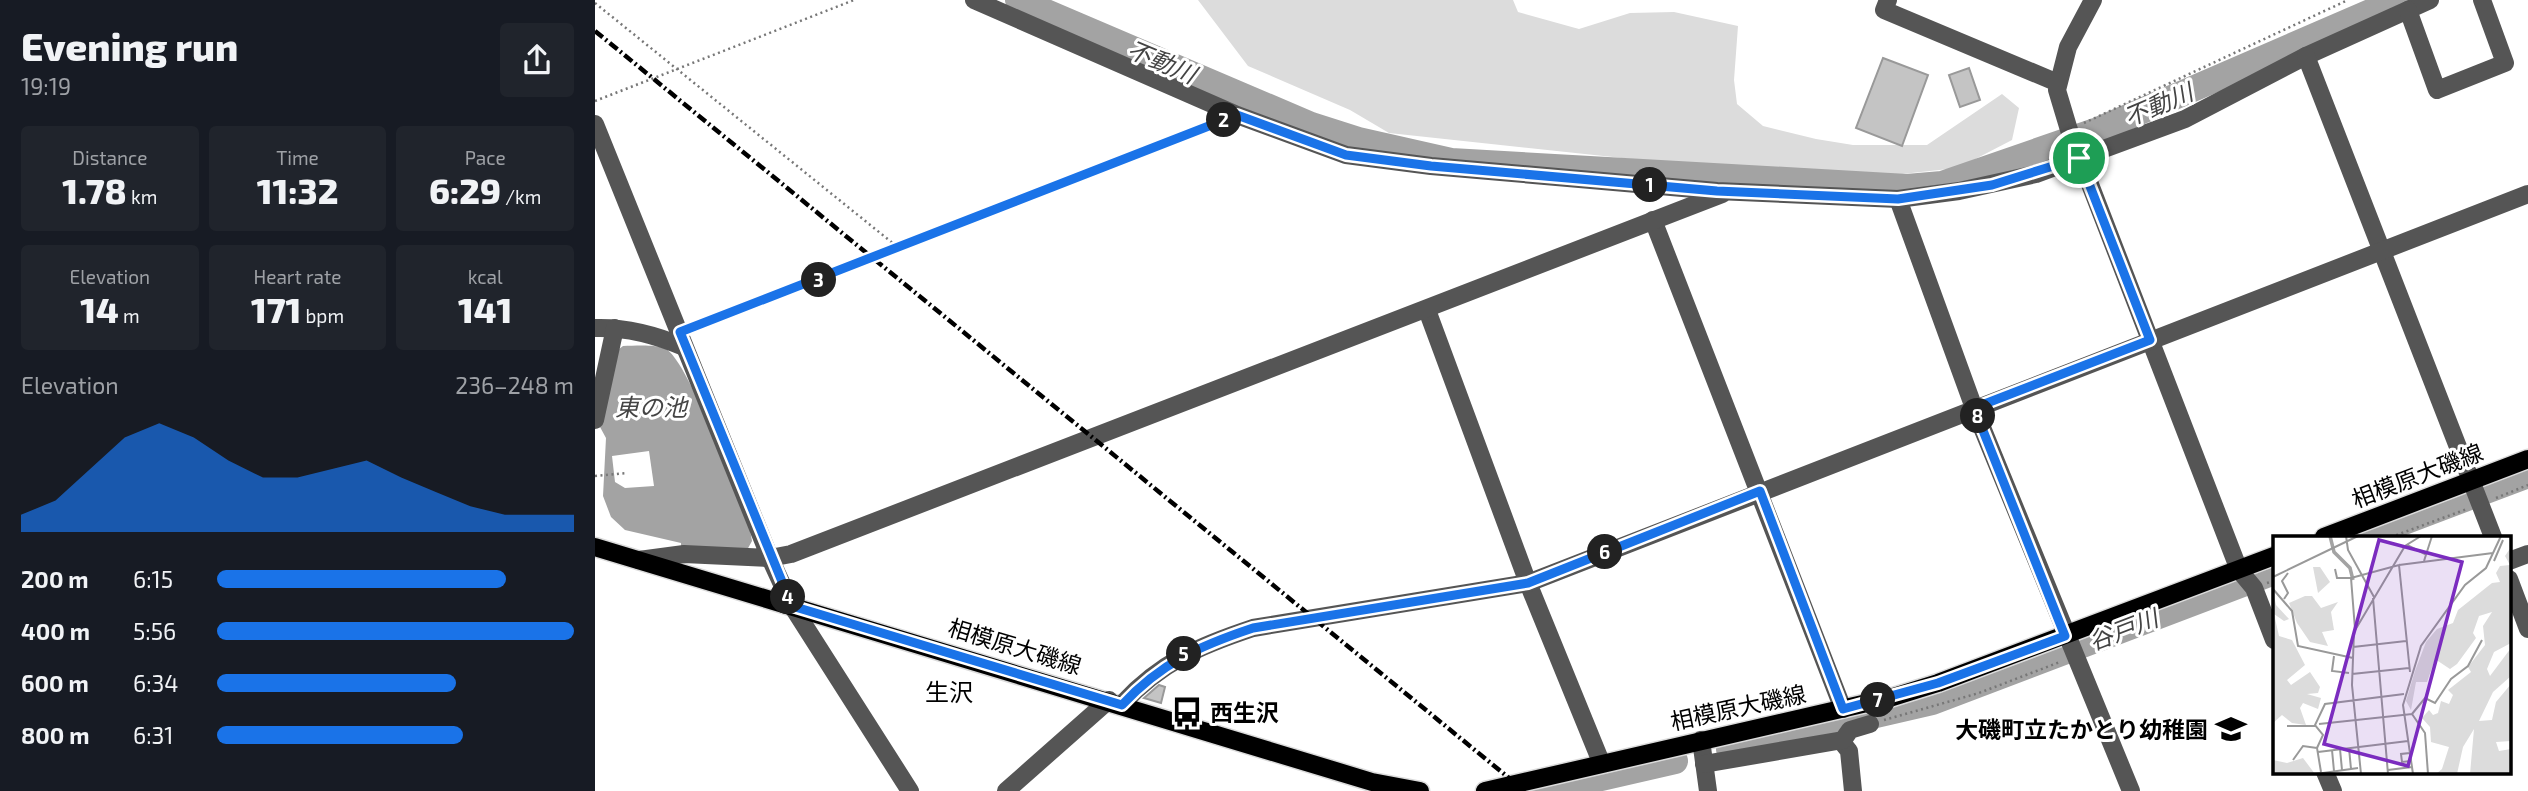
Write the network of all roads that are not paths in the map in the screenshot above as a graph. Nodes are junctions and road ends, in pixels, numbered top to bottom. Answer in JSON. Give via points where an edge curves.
{"nodes":[{"id":1,"x":974,"y":0,"type":"edge"},
{"id":2,"x":1888,"y":0,"type":"edge"},
{"id":3,"x":2093,"y":0,"type":"edge"},
{"id":4,"x":2430,"y":0,"type":"edge"},
{"id":5,"x":2482,"y":0,"type":"edge"},
{"id":6,"x":2408,"y":10,"type":"junction"},
{"id":7,"x":2306,"y":56,"type":"junction"},
{"id":8,"x":2058,"y":83,"type":"junction"},
{"id":9,"x":595,"y":124,"type":"edge"},
{"id":10,"x":2079,"y":158,"type":"junction"},
{"id":11,"x":1731,"y":191,"type":"junction"},
{"id":12,"x":2528,"y":194,"type":"edge"},
{"id":13,"x":1898,"y":199,"type":"junction"},
{"id":14,"x":1653,"y":220,"type":"junction"},
{"id":15,"x":2380,"y":251,"type":"junction"},
{"id":16,"x":1427,"y":310,"type":"junction"},
{"id":17,"x":595,"y":328,"type":"edge"},
{"id":18,"x":615,"y":328,"type":"junction"},
{"id":19,"x":682,"y":340,"type":"junction"},
{"id":20,"x":2150,"y":340,"type":"junction"},
{"id":21,"x":1974,"y":408,"type":"junction"},
{"id":22,"x":595,"y":420,"type":"edge"},
{"id":23,"x":2528,"y":459,"type":"edge"},
{"id":24,"x":1760,"y":491,"type":"junction"},
{"id":25,"x":2476,"y":492,"type":"junction"},
{"id":26,"x":2327,"y":536,"type":"edge"},
{"id":27,"x":2493,"y":536,"type":"edge"},
{"id":28,"x":595,"y":547,"type":"edge"},
{"id":29,"x":2528,"y":554,"type":"edge"},
{"id":30,"x":2273,"y":557,"type":"edge"},
{"id":31,"x":770,"y":558,"type":"junction"},
{"id":32,"x":632,"y":560,"type":"junction"},
{"id":33,"x":2511,"y":560,"type":"edge"},
{"id":34,"x":2246,"y":578,"type":"junction"},
{"id":35,"x":1528,"y":583,"type":"junction"},
{"id":36,"x":2511,"y":584,"type":"edge"},
{"id":37,"x":792,"y":606,"type":"junction"},
{"id":38,"x":2528,"y":629,"type":"edge"},
{"id":39,"x":2273,"y":638,"type":"edge"},
{"id":40,"x":2070,"y":648,"type":"junction"},
{"id":41,"x":1115,"y":702,"type":"junction"},
{"id":42,"x":1843,"y":709,"type":"junction"},
{"id":43,"x":1870,"y":724,"type":"road end"},
{"id":44,"x":1701,"y":740,"type":"junction"},
{"id":45,"x":1840,"y":741,"type":"junction"},
{"id":46,"x":1601,"y":762,"type":"junction"},
{"id":47,"x":1704,"y":764,"type":"junction"},
{"id":48,"x":2326,"y":774,"type":"edge"},
{"id":49,"x":910,"y":791,"type":"edge"},
{"id":50,"x":1006,"y":791,"type":"edge"},
{"id":51,"x":1420,"y":791,"type":"edge"},
{"id":52,"x":1485,"y":791,"type":"edge"},
{"id":53,"x":1708,"y":791,"type":"edge"},
{"id":54,"x":1853,"y":791,"type":"edge"},
{"id":55,"x":2131,"y":791,"type":"edge"},
{"id":56,"x":2333,"y":791,"type":"edge"}],
"edges":[{"from":1,"to":11,"type":"street","via":[[1237,115],[1346,155]]},
{"from":2,"to":8,"type":"street","via":[[1884,10]]},
{"from":3,"to":8,"type":"street","via":[[2068,47]]},
{"from":4,"to":6,"type":"street"},
{"from":5,"to":6,"type":"street","via":[[2505,63],[2437,90]]},
{"from":6,"to":7,"type":"street"},
{"from":7,"to":10,"type":"street","via":[[2185,119]]},
{"from":7,"to":15,"type":"street"},
{"from":8,"to":10,"type":"street"},
{"from":9,"to":19,"type":"street"},
{"from":10,"to":13,"type":"street","via":[[1992,185]]},
{"from":10,"to":20,"type":"street"},
{"from":11,"to":13,"type":"street"},
{"from":11,"to":14,"type":"street"},
{"from":12,"to":15,"type":"street"},
{"from":13,"to":21,"type":"street"},
{"from":14,"to":16,"type":"street"},
{"from":14,"to":24,"type":"street"},
{"from":15,"to":20,"type":"street"},
{"from":15,"to":25,"type":"street"},
{"from":16,"to":31,"type":"street","via":[[791,554]]},
{"from":16,"to":35,"type":"street"},
{"from":17,"to":18,"type":"street"},
{"from":18,"to":19,"type":"street"},
{"from":18,"to":22,"type":"street"},
{"from":19,"to":31,"type":"street"},
{"from":20,"to":21,"type":"street"},
{"from":20,"to":34,"type":"street"},
{"from":21,"to":24,"type":"street"},
{"from":21,"to":40,"type":"street"},
{"from":23,"to":25,"type":"main road","name":"相模原大磯線"},
{"from":24,"to":35,"type":"street"},
{"from":24,"to":42,"type":"street"},
{"from":25,"to":26,"type":"main road","name":"相模原大磯線"},
{"from":25,"to":27,"type":"street"},
{"from":28,"to":32,"type":"main road","name":"相模原大磯線"},
{"from":29,"to":33,"type":"street"},
{"from":30,"to":34,"type":"main road","name":"相模原大磯線"},
{"from":31,"to":32,"type":"street","via":[[684,554]]},
{"from":31,"to":37,"type":"street"},
{"from":32,"to":37,"type":"main road","name":"相模原大磯線"},
{"from":34,"to":39,"type":"street"},
{"from":34,"to":40,"type":"main road","name":"相模原大磯線"},
{"from":35,"to":41,"type":"street","via":[[1253,628],[1179,657]]},
{"from":35,"to":46,"type":"street"},
{"from":36,"to":38,"type":"street"},
{"from":37,"to":41,"type":"main road","name":"相模原大磯線"},
{"from":37,"to":49,"type":"street"},
{"from":40,"to":42,"type":"main road","name":"相模原大磯線"},
{"from":40,"to":55,"type":"street"},
{"from":41,"to":50,"type":"street"},
{"from":41,"to":51,"type":"main road","name":"相模原大磯線","via":[[1373,782]]},
{"from":42,"to":44,"type":"main road","name":"相模原大磯線"},
{"from":43,"to":45,"type":"street","via":[[1850,730]]},
{"from":44,"to":46,"type":"main road","name":"相模原大磯線"},
{"from":44,"to":47,"type":"street"},
{"from":45,"to":47,"type":"street"},
{"from":45,"to":54,"type":"street","via":[[1849,751]]},
{"from":46,"to":52,"type":"main road","name":"相模原大磯線"},
{"from":47,"to":53,"type":"street"},
{"from":48,"to":56,"type":"street"}]}
